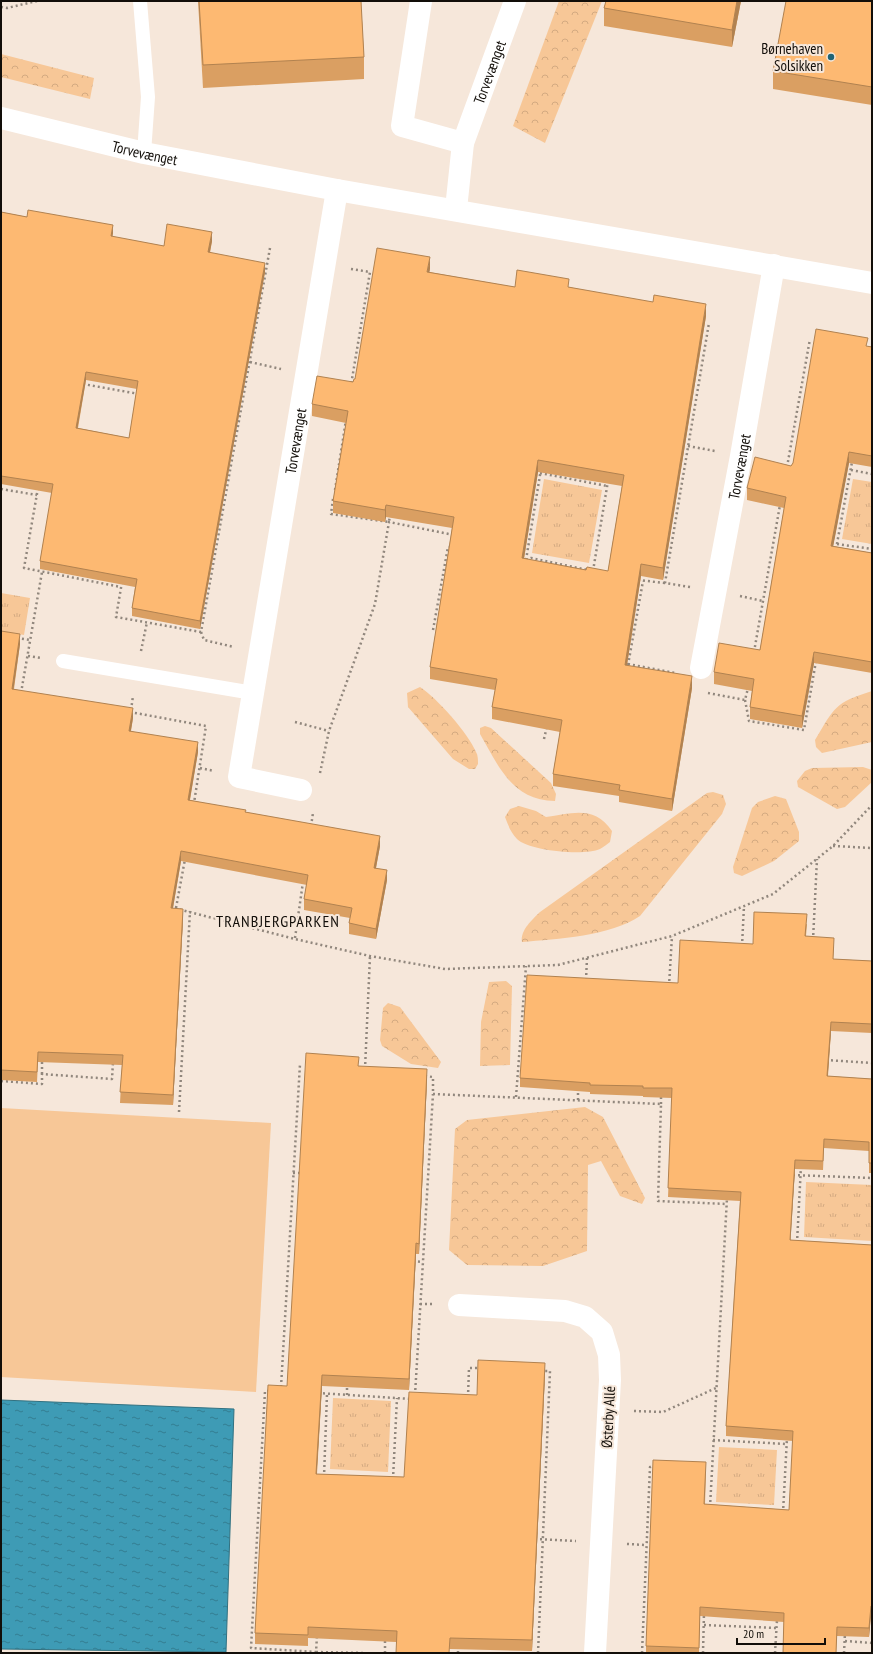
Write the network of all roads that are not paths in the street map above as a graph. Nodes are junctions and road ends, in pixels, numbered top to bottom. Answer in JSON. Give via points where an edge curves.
{"nodes":[{"id":1,"x":140,"y":1,"type":"edge"},
{"id":2,"x":421,"y":1,"type":"edge"},
{"id":3,"x":515,"y":1,"type":"edge"},
{"id":4,"x":1,"y":118,"type":"edge"},
{"id":5,"x":463,"y":143,"type":"junction"},
{"id":6,"x":144,"y":153,"type":"junction"},
{"id":7,"x":338,"y":190,"type":"junction"},
{"id":8,"x":456,"y":209,"type":"junction"},
{"id":9,"x":774,"y":265,"type":"junction"},
{"id":10,"x":872,"y":283,"type":"edge"},
{"id":11,"x":63,"y":661,"type":"dead end"},
{"id":12,"x":703,"y":678,"type":"road end"},
{"id":13,"x":252,"y":693,"type":"junction"},
{"id":14,"x":308,"y":792,"type":"road end"},
{"id":15,"x":459,"y":1305,"type":"dead end"},
{"id":16,"x":595,"y":1653,"type":"edge"}],
"edges":[{"from":1,"to":6,"type":"lane","via":[[148,97]]},
{"from":2,"to":5,"type":"street","via":[[402,126]]},
{"from":3,"to":5,"type":"street","name":"Torvevænget"},
{"from":4,"to":6,"type":"street","name":"Torvevænget"},
{"from":5,"to":8,"type":"street","name":"Torvevænget"},
{"from":6,"to":7,"type":"street","name":"Torvevænget"},
{"from":7,"to":8,"type":"street","name":"Torvevænget"},
{"from":7,"to":13,"type":"street","name":"Torvevænget"},
{"from":8,"to":9,"type":"street","name":"Torvevænget"},
{"from":9,"to":10,"type":"street","name":"Torvevænget"},
{"from":9,"to":12,"type":"street","name":"Torvevænget"},
{"from":11,"to":13,"type":"lane"},
{"from":13,"to":14,"type":"street","name":"Torvevænget","via":[[239,777]]},
{"from":15,"to":16,"type":"street","name":"Østerby Allé","via":[[565,1311],[585,1317],[602,1332],[609,1355],[608,1409]]}]}
